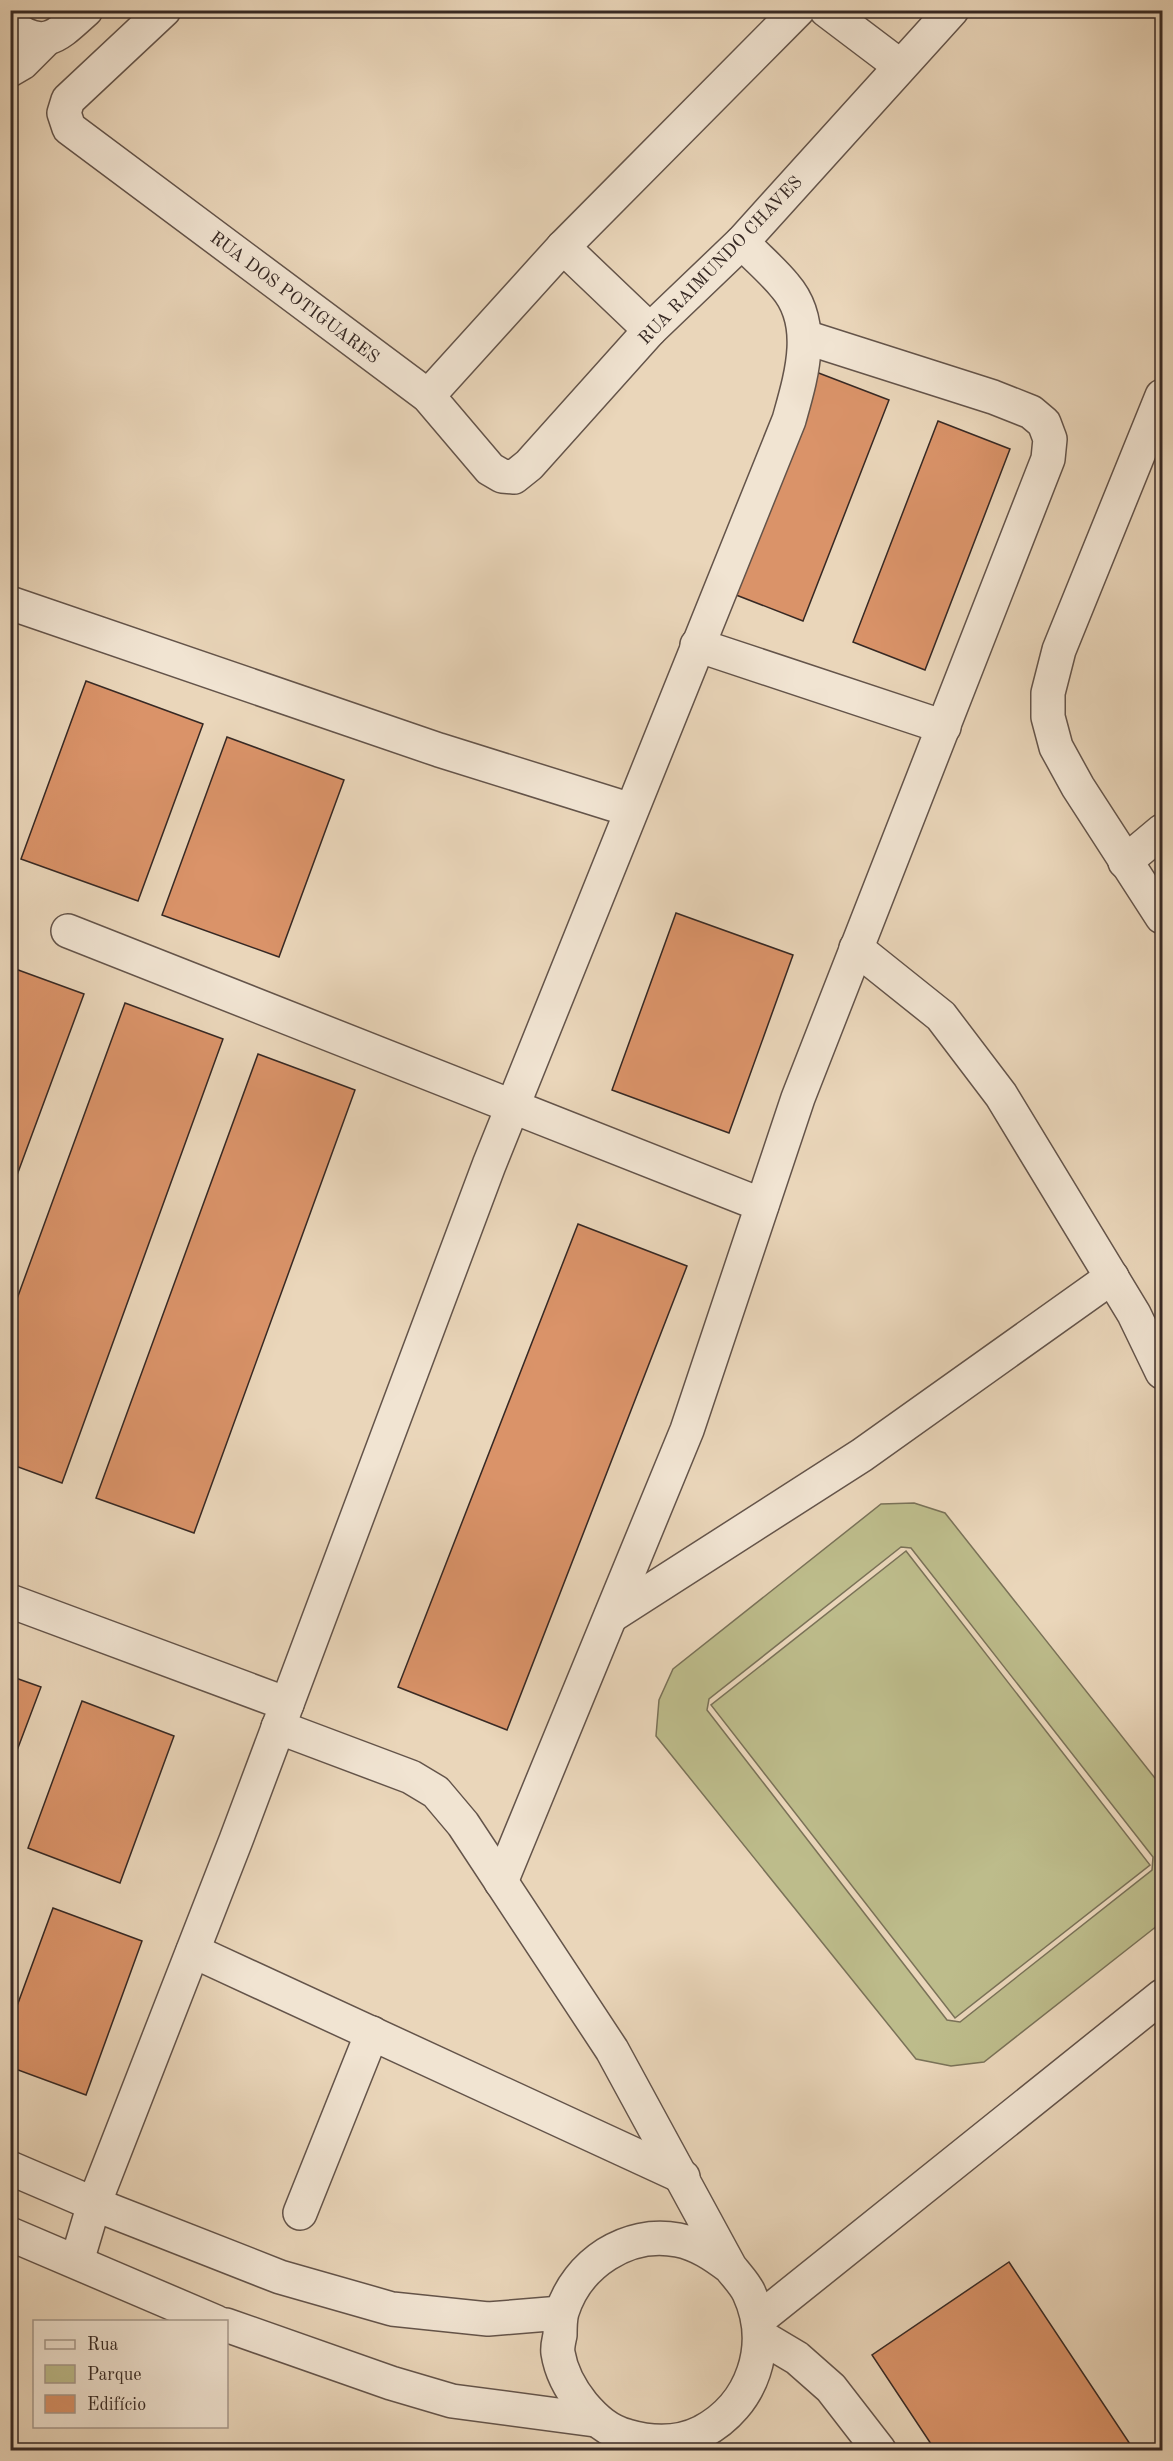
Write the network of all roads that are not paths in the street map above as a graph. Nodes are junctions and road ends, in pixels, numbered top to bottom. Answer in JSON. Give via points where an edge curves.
{"nodes":[{"id":1,"x":86,"y":10,"type":"edge"},
{"id":2,"x":164,"y":10,"type":"edge"},
{"id":3,"x":798,"y":10,"type":"edge"},
{"id":4,"x":826,"y":10,"type":"edge"},
{"id":5,"x":952,"y":10,"type":"edge"},
{"id":6,"x":10,"y":25,"type":"edge"},
{"id":7,"x":45,"y":40,"type":"junction"},
{"id":8,"x":900,"y":66,"type":"junction"},
{"id":9,"x":10,"y":70,"type":"edge"},
{"id":10,"x":742,"y":242,"type":"junction"},
{"id":11,"x":563,"y":247,"type":"junction"},
{"id":12,"x":650,"y":330,"type":"junction"},
{"id":13,"x":805,"y":336,"type":"junction"},
{"id":14,"x":428,"y":396,"type":"junction"},
{"id":15,"x":1162,"y":396,"type":"edge"},
{"id":16,"x":508,"y":478,"type":"joint"},
{"id":17,"x":10,"y":603,"type":"edge"},
{"id":18,"x":697,"y":645,"type":"junction"},
{"id":19,"x":944,"y":727,"type":"junction"},
{"id":20,"x":631,"y":810,"type":"junction"},
{"id":21,"x":1162,"y":831,"type":"edge"},
{"id":22,"x":1125,"y":862,"type":"junction"},
{"id":23,"x":1162,"y":916,"type":"edge"},
{"id":24,"x":68,"y":931,"type":"dead end"},
{"id":25,"x":856,"y":948,"type":"junction"},
{"id":26,"x":512,"y":1108,"type":"junction"},
{"id":27,"x":762,"y":1205,"type":"junction"},
{"id":28,"x":1112,"y":1277,"type":"junction"},
{"id":29,"x":1162,"y":1372,"type":"edge"},
{"id":30,"x":10,"y":1601,"type":"edge"},
{"id":31,"x":611,"y":1616,"type":"junction"},
{"id":32,"x":282,"y":1715,"type":"junction"},
{"id":33,"x":501,"y":1882,"type":"junction"},
{"id":34,"x":193,"y":1951,"type":"junction"},
{"id":35,"x":1162,"y":1996,"type":"edge"},
{"id":36,"x":372,"y":2033,"type":"junction"},
{"id":37,"x":10,"y":2168,"type":"edge"},
{"id":38,"x":683,"y":2177,"type":"junction"},
{"id":39,"x":94,"y":2205,"type":"junction"},
{"id":40,"x":300,"y":2213,"type":"dead end"},
{"id":41,"x":10,"y":2234,"type":"edge"},
{"id":42,"x":77,"y":2261,"type":"junction"},
{"id":43,"x":730,"y":2267,"type":"junction"},
{"id":44,"x":561,"y":2313,"type":"junction"},
{"id":45,"x":211,"y":2320,"type":"edge"},
{"id":46,"x":228,"y":2326,"type":"edge"},
{"id":47,"x":759,"y":2328,"type":"junction"},
{"id":48,"x":595,"y":2420,"type":"junction"},
{"id":49,"x":676,"y":2446,"type":"edge"},
{"id":50,"x":879,"y":2451,"type":"edge"}],
"edges":[{"from":1,"to":7,"type":"street","via":[[56,36]]},
{"from":2,"to":14,"type":"street","name":"RUA DOS POTIGUARES","via":[[68,100],[64,113],[69,128]]},
{"from":3,"to":11,"type":"street"},
{"from":4,"to":8,"type":"street"},
{"from":5,"to":8,"type":"street","name":"RUA RAIMUNDO CHAVES"},
{"from":6,"to":7,"type":"street","via":[[25,35]]},
{"from":7,"to":9,"type":"street"},
{"from":8,"to":10,"type":"street","name":"RUA RAIMUNDO CHAVES"},
{"from":10,"to":12,"type":"street","name":"RUA RAIMUNDO CHAVES"},
{"from":10,"to":13,"type":"street","via":[[786,287],[796,304]]},
{"from":11,"to":12,"type":"street"},
{"from":11,"to":14,"type":"street"},
{"from":12,"to":16,"type":"street","name":"RUA RAIMUNDO CHAVES","via":[[529,465]]},
{"from":13,"to":18,"type":"street","via":[[803,369],[789,420]]},
{"from":13,"to":19,"type":"street","via":[[1031,412],[1044,423],[1050,439],[1042,477]]},
{"from":14,"to":16,"type":"street","name":"RUA DOS POTIGUARES","via":[[490,469]]},
{"from":15,"to":22,"type":"street","via":[[1059,650],[1048,693],[1048,717],[1056,747]]},
{"from":17,"to":20,"type":"street","via":[[439,750]]},
{"from":18,"to":19,"type":"street"},
{"from":18,"to":20,"type":"street"},
{"from":19,"to":25,"type":"street"},
{"from":20,"to":26,"type":"street"},
{"from":21,"to":22,"type":"street"},
{"from":22,"to":23,"type":"street"},
{"from":24,"to":26,"type":"street"},
{"from":25,"to":27,"type":"street"},
{"from":25,"to":28,"type":"street","via":[[940,1016],[966,1047],[1001,1095]]},
{"from":26,"to":27,"type":"street"},
{"from":26,"to":32,"type":"street"},
{"from":27,"to":31,"type":"street","via":[[687,1430]]},
{"from":28,"to":29,"type":"street"},
{"from":28,"to":31,"type":"street","via":[[862,1455]]},
{"from":30,"to":32,"type":"street"},
{"from":31,"to":33,"type":"street"},
{"from":32,"to":33,"type":"street","via":[[436,1791]]},
{"from":32,"to":34,"type":"street"},
{"from":33,"to":38,"type":"street","via":[[612,2050]]},
{"from":34,"to":36,"type":"street"},
{"from":34,"to":39,"type":"street"},
{"from":35,"to":47,"type":"street"},
{"from":36,"to":38,"type":"street"},
{"from":36,"to":40,"type":"street"},
{"from":37,"to":39,"type":"street"},
{"from":38,"to":43,"type":"street"},
{"from":39,"to":42,"type":"street"},
{"from":39,"to":44,"type":"street","via":[[280,2277],[392,2309],[488,2319]]},
{"from":41,"to":42,"type":"street"},
{"from":42,"to":45,"type":"street"},
{"from":43,"to":44,"type":"street","via":[[706,2250],[678,2240],[647,2239],[618,2247],[593,2263],[574,2286]]},
{"from":43,"to":47,"type":"street","via":[[748,2291]]},
{"from":44,"to":48,"type":"street","via":[[558,2352],[570,2389]]},
{"from":46,"to":48,"type":"street","via":[[452,2401]]},
{"from":47,"to":49,"type":"street","via":[[757,2366],[745,2393],[726,2416]]},
{"from":47,"to":50,"type":"street","via":[[831,2388]]},
{"from":48,"to":49,"type":"street","via":[[618,2434]]}]}
